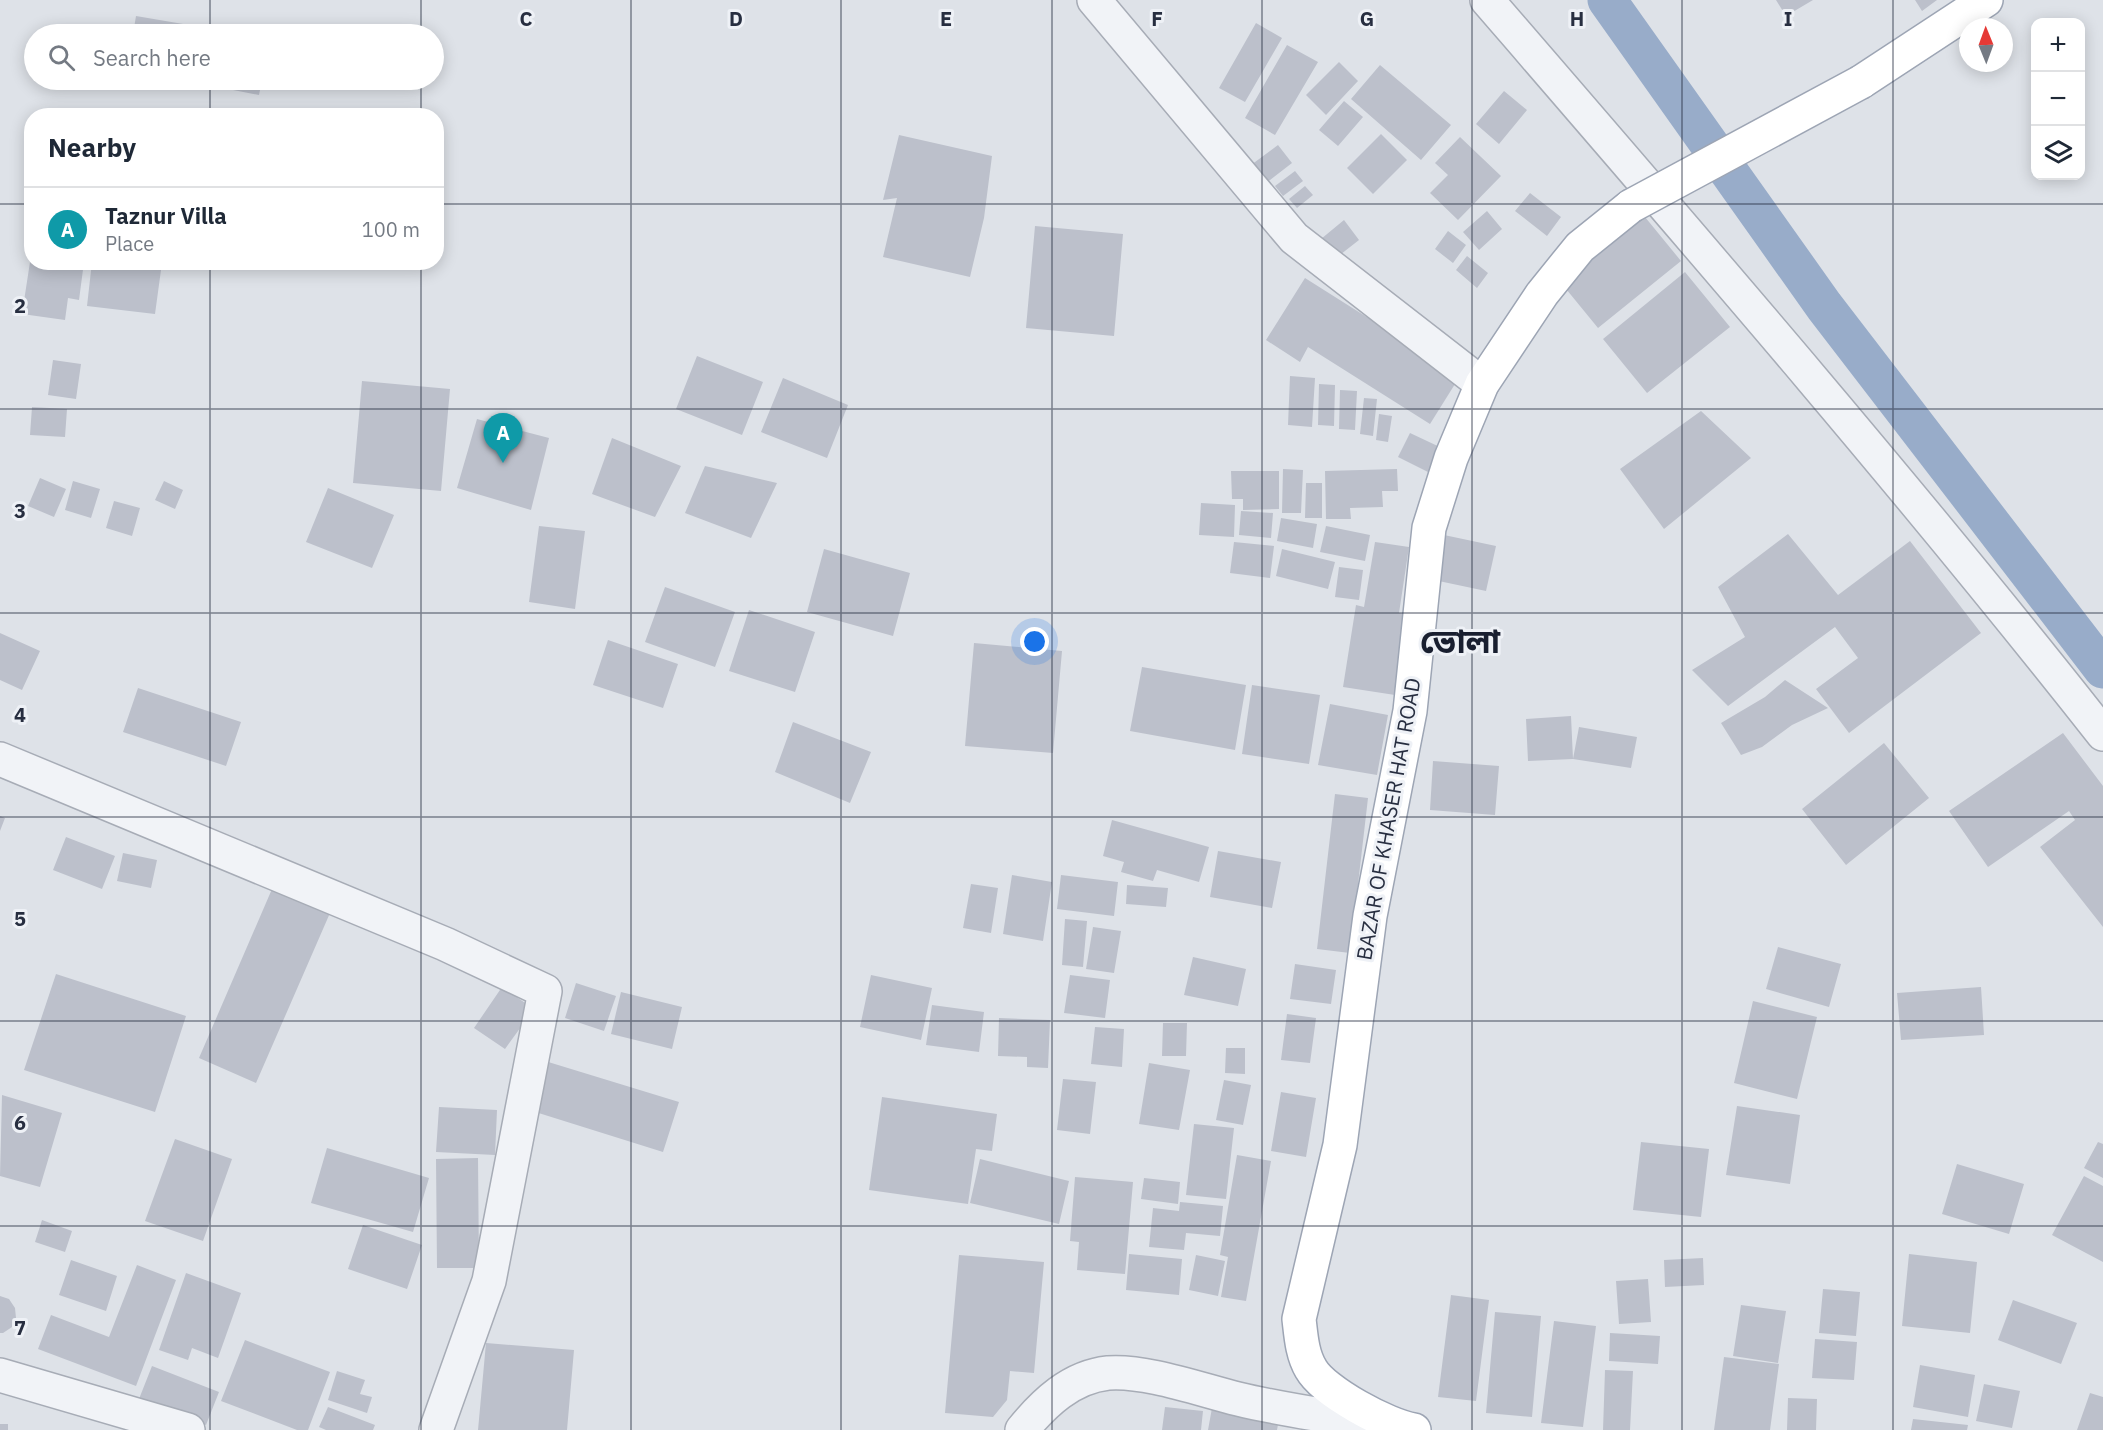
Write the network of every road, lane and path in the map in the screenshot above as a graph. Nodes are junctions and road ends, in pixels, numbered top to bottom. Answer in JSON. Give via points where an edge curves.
{"nodes":[{"id":1,"x":1094,"y":0,"type":"edge"},
{"id":2,"x":1487,"y":0,"type":"edge"},
{"id":3,"x":1986,"y":0,"type":"edge"},
{"id":4,"x":1482,"y":384,"type":"junction"},
{"id":5,"x":2103,"y":734,"type":"edge"},
{"id":6,"x":0,"y":759,"type":"edge"},
{"id":7,"x":0,"y":1375,"type":"edge"},
{"id":8,"x":1406,"y":1429,"type":"edge"},
{"id":9,"x":188,"y":1430,"type":"edge"},
{"id":10,"x":436,"y":1430,"type":"edge"},
{"id":11,"x":1022,"y":1430,"type":"edge"}],
"edges":[{"from":1,"to":4,"type":"street","via":[[1294,238]]},
{"from":2,"to":5,"type":"street","via":[[1977,574]]},
{"from":3,"to":4,"type":"main road","name":"BAZAR OF KHASER HAT ROAD","bridge":true,"via":[[1861,82],[1631,206],[1580,247],[1542,294]]},
{"from":4,"to":8,"type":"main road","name":"BAZAR OF KHASER HAT ROAD","via":[[1451,458],[1429,528],[1410,711],[1370,916],[1340,1145],[1299,1319],[1302,1346],[1311,1369],[1326,1386]]},
{"from":6,"to":10,"type":"street","via":[[445,944],[545,991],[489,1281]]},
{"from":7,"to":9,"type":"street"},
{"from":8,"to":11,"type":"street","via":[[1241,1400],[1164,1379],[1108,1373],[1069,1385],[1040,1407]]}]}
